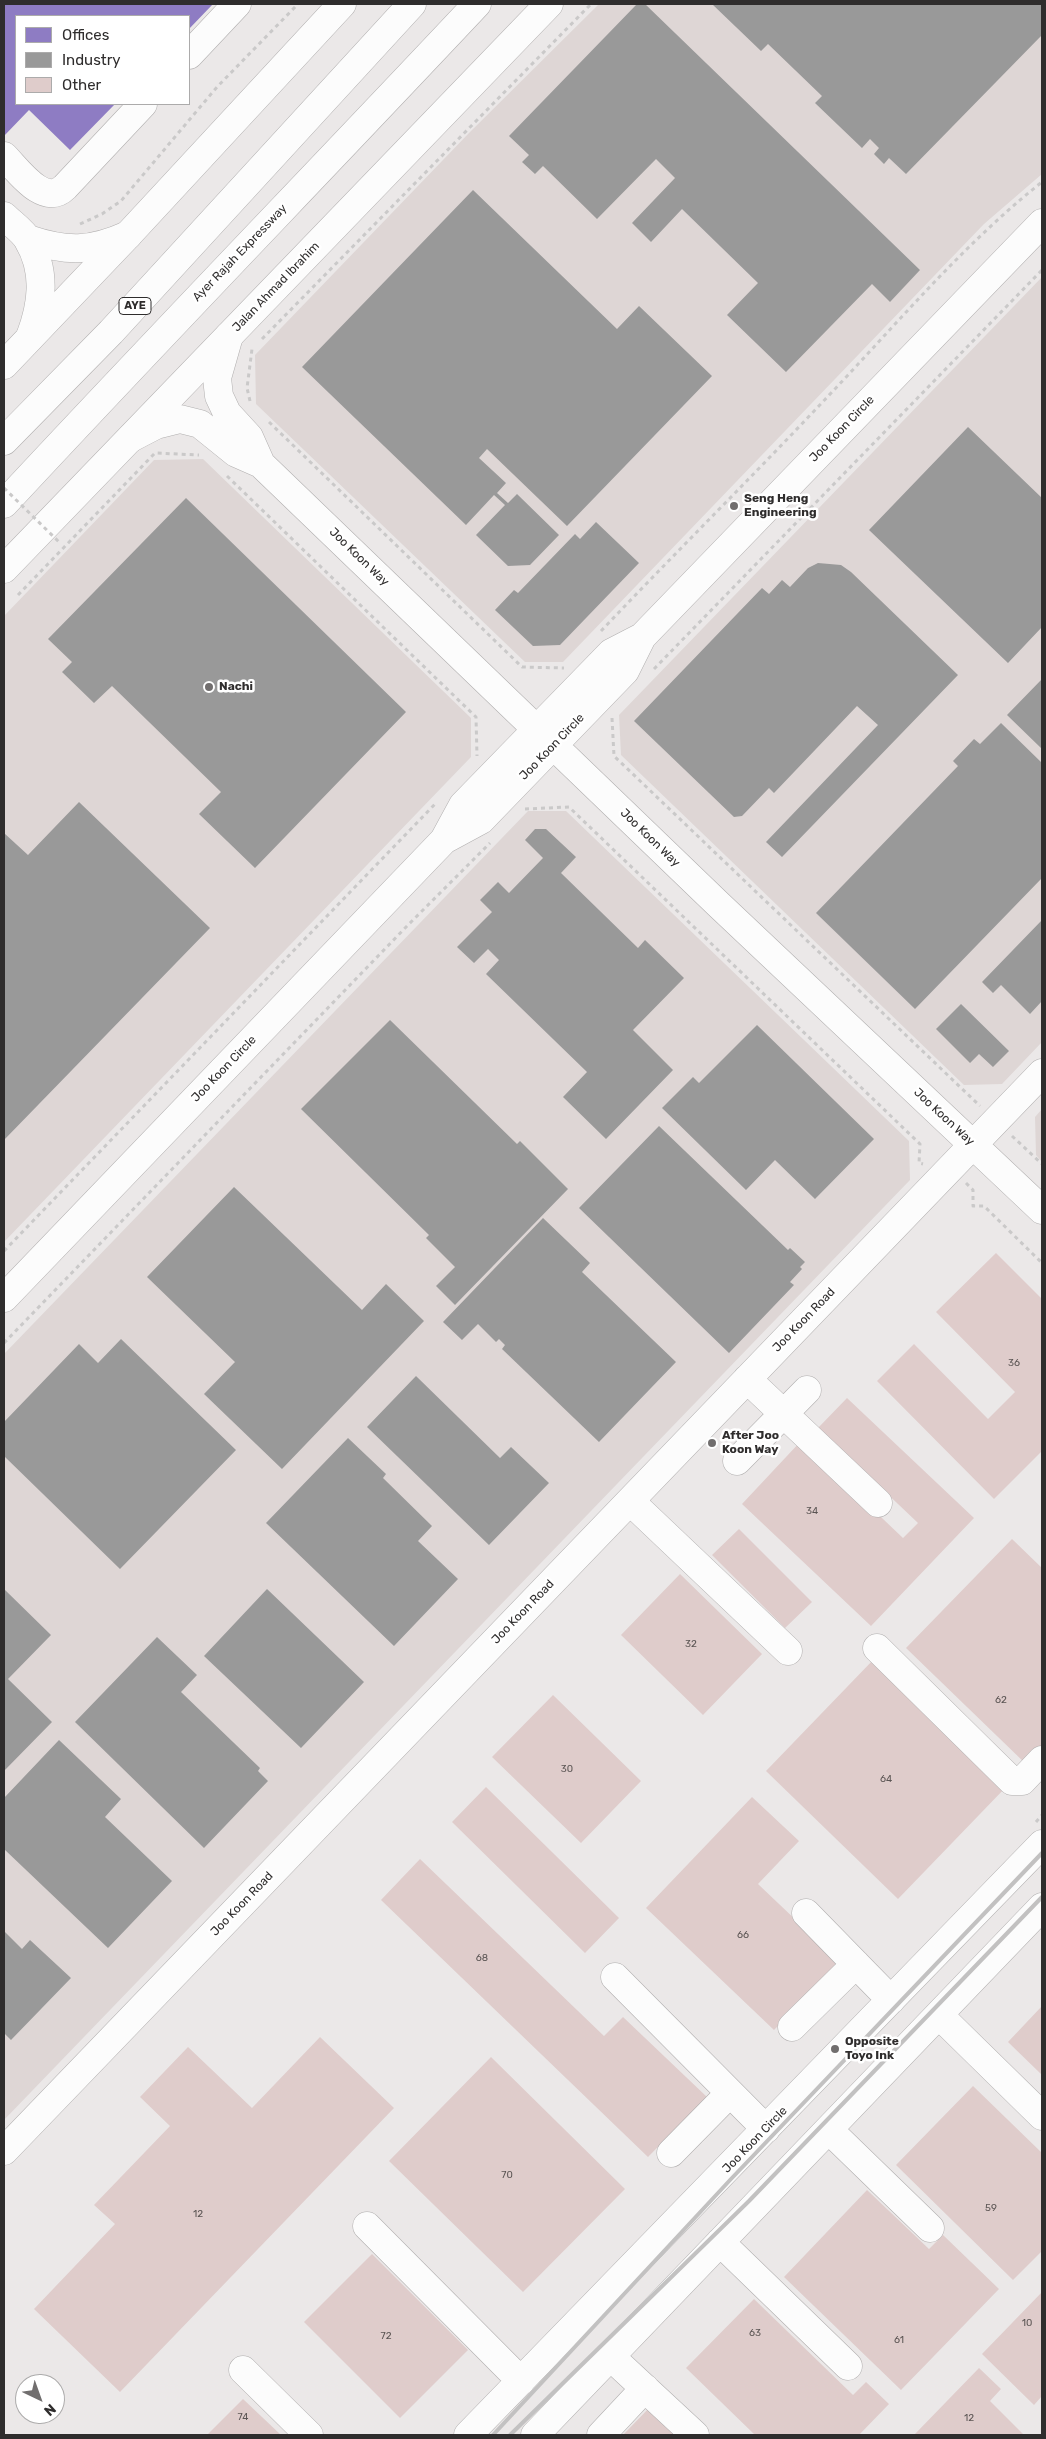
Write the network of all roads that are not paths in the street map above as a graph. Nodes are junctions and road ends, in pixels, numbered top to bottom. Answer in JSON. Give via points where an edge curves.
{"nodes":[{"id":1,"x":237,"y":4,"type":"edge"},
{"id":2,"x":342,"y":4,"type":"edge"},
{"id":3,"x":412,"y":4,"type":"edge"},
{"id":4,"x":477,"y":4,"type":"edge"},
{"id":5,"x":496,"y":4,"type":"edge"},
{"id":6,"x":549,"y":4,"type":"edge"},
{"id":7,"x":190,"y":54,"type":"edge"},
{"id":8,"x":142,"y":105,"type":"edge"},
{"id":9,"x":357,"y":132,"type":"junction"},
{"id":10,"x":4,"y":156,"type":"edge"},
{"id":11,"x":4,"y":216,"type":"edge"},
{"id":12,"x":1042,"y":223,"type":"edge"},
{"id":13,"x":128,"y":235,"type":"junction"},
{"id":14,"x":28,"y":239,"type":"junction"},
{"id":15,"x":229,"y":336,"type":"junction"},
{"id":16,"x":30,"y":337,"type":"junction"},
{"id":17,"x":4,"y":365,"type":"edge"},
{"id":18,"x":130,"y":438,"type":"junction"},
{"id":19,"x":4,"y":441,"type":"edge"},
{"id":20,"x":261,"y":464,"type":"junction"},
{"id":21,"x":4,"y":504,"type":"edge"},
{"id":22,"x":4,"y":569,"type":"edge"},
{"id":23,"x":545,"y":737,"type":"junction"},
{"id":24,"x":1042,"y":1074,"type":"edge"},
{"id":25,"x":973,"y":1144,"type":"junction"},
{"id":26,"x":1042,"y":1210,"type":"edge"},
{"id":27,"x":4,"y":1298,"type":"edge"},
{"id":28,"x":747,"y":1379,"type":"junction"},
{"id":29,"x":807,"y":1390,"type":"dead end"},
{"id":30,"x":784,"y":1414,"type":"junction"},
{"id":31,"x":738,"y":1461,"type":"dead end"},
{"id":32,"x":630,"y":1501,"type":"junction"},
{"id":33,"x":878,"y":1503,"type":"dead end"},
{"id":34,"x":877,"y":1648,"type":"dead end"},
{"id":35,"x":788,"y":1651,"type":"dead end"},
{"id":36,"x":1042,"y":1760,"type":"edge"},
{"id":37,"x":1042,"y":1844,"type":"edge"},
{"id":38,"x":1042,"y":1907,"type":"edge"},
{"id":39,"x":806,"y":1913,"type":"dead end"},
{"id":40,"x":856,"y":1964,"type":"junction"},
{"id":41,"x":615,"y":1977,"type":"dead end"},
{"id":42,"x":891,"y":2000,"type":"junction"},
{"id":43,"x":939,"y":2015,"type":"junction"},
{"id":44,"x":792,"y":2027,"type":"dead end"},
{"id":45,"x":730,"y":2093,"type":"junction"},
{"id":46,"x":1042,"y":2116,"type":"edge"},
{"id":47,"x":766,"y":2129,"type":"junction"},
{"id":48,"x":829,"y":2130,"type":"junction"},
{"id":49,"x":4,"y":2151,"type":"edge"},
{"id":50,"x":671,"y":2153,"type":"dead end"},
{"id":51,"x":367,"y":2226,"type":"dead end"},
{"id":52,"x":930,"y":2228,"type":"dead end"},
{"id":53,"x":720,"y":2242,"type":"junction"},
{"id":54,"x":611,"y":2357,"type":"junction"},
{"id":55,"x":848,"y":2366,"type":"dead end"},
{"id":56,"x":243,"y":2370,"type":"dead end"},
{"id":57,"x":521,"y":2381,"type":"junction"},
{"id":58,"x":645,"y":2388,"type":"junction"},
{"id":59,"x":309,"y":2435,"type":"edge"},
{"id":60,"x":468,"y":2435,"type":"edge"},
{"id":61,"x":535,"y":2435,"type":"edge"},
{"id":62,"x":601,"y":2435,"type":"edge"},
{"id":63,"x":695,"y":2435,"type":"edge"}],
"edges":[{"from":1,"to":7,"type":"main road"},
{"from":2,"to":13,"type":"main road"},
{"from":3,"to":19,"type":"main road","number":"AYE","via":[[111,332]]},
{"from":4,"to":9,"type":"main road","name":"Ayer Rajah Expressway"},
{"from":5,"to":9,"type":"main road"},
{"from":6,"to":15,"type":"main road","name":"Jalan Ahmad Ibrahim"},
{"from":8,"to":10,"type":"main road","via":[[55,194],[39,190]]},
{"from":9,"to":21,"type":"main road","name":"Ayer Rajah Expressway","via":[[178,316]]},
{"from":11,"to":14,"type":"main road"},
{"from":12,"to":23,"type":"main road","name":"Joo Koon Circle","via":[[642,637],[611,653]]},
{"from":13,"to":14,"type":"main road","via":[[104,246],[64,249]]},
{"from":13,"to":16,"type":"main road"},
{"from":14,"to":16,"type":"main road","via":[[37,260],[42,296],[40,312]]},
{"from":15,"to":18,"type":"main road","name":"Jalan Ahmad Ibrahim"},
{"from":15,"to":20,"type":"main road","name":"Joo Koon Way","via":[[217,378],[219,396],[227,413],[249,438]]},
{"from":16,"to":17,"type":"main road"},
{"from":18,"to":20,"type":"main road","name":"Joo Koon Way","via":[[156,425],[180,419],[200,424],[236,453]]},
{"from":18,"to":22,"type":"main road","name":"Jalan Ahmad Ibrahim"},
{"from":20,"to":23,"type":"main road","name":"Joo Koon Way"},
{"from":23,"to":25,"type":"main road","name":"Joo Koon Way"},
{"from":23,"to":27,"type":"main road","name":"Joo Koon Circle","via":[[463,805],[444,840]]},
{"from":24,"to":25,"type":"main road","name":"Joo Koon Road"},
{"from":25,"to":26,"type":"main road","name":"Joo Koon Way"},
{"from":25,"to":28,"type":"main road","name":"Joo Koon Road"},
{"from":28,"to":30,"type":"main road"},
{"from":28,"to":32,"type":"main road","name":"Joo Koon Road"},
{"from":29,"to":30,"type":"main road"},
{"from":30,"to":31,"type":"main road"},
{"from":30,"to":33,"type":"main road"},
{"from":32,"to":35,"type":"main road"},
{"from":32,"to":49,"type":"main road","name":"Joo Koon Road"},
{"from":34,"to":36,"type":"main road","via":[[1012,1781],[1022,1781]]},
{"from":37,"to":42,"type":"main road","name":"Joo Koon Circle"},
{"from":38,"to":43,"type":"main road"},
{"from":39,"to":40,"type":"main road"},
{"from":40,"to":42,"type":"main road"},
{"from":40,"to":44,"type":"main road"},
{"from":41,"to":45,"type":"main road"},
{"from":42,"to":47,"type":"main road","name":"Joo Koon Circle"},
{"from":43,"to":46,"type":"main road"},
{"from":43,"to":48,"type":"main road"},
{"from":45,"to":47,"type":"main road"},
{"from":45,"to":50,"type":"main road"},
{"from":47,"to":57,"type":"main road","name":"Joo Koon Circle"},
{"from":48,"to":52,"type":"main road"},
{"from":48,"to":53,"type":"main road"},
{"from":51,"to":57,"type":"main road"},
{"from":53,"to":54,"type":"main road"},
{"from":53,"to":55,"type":"main road"},
{"from":54,"to":58,"type":"main road"},
{"from":54,"to":61,"type":"main road"},
{"from":56,"to":59,"type":"main road"},
{"from":57,"to":60,"type":"main road","name":"Joo Koon Circle"},
{"from":58,"to":62,"type":"main road"},
{"from":58,"to":63,"type":"main road"}]}
